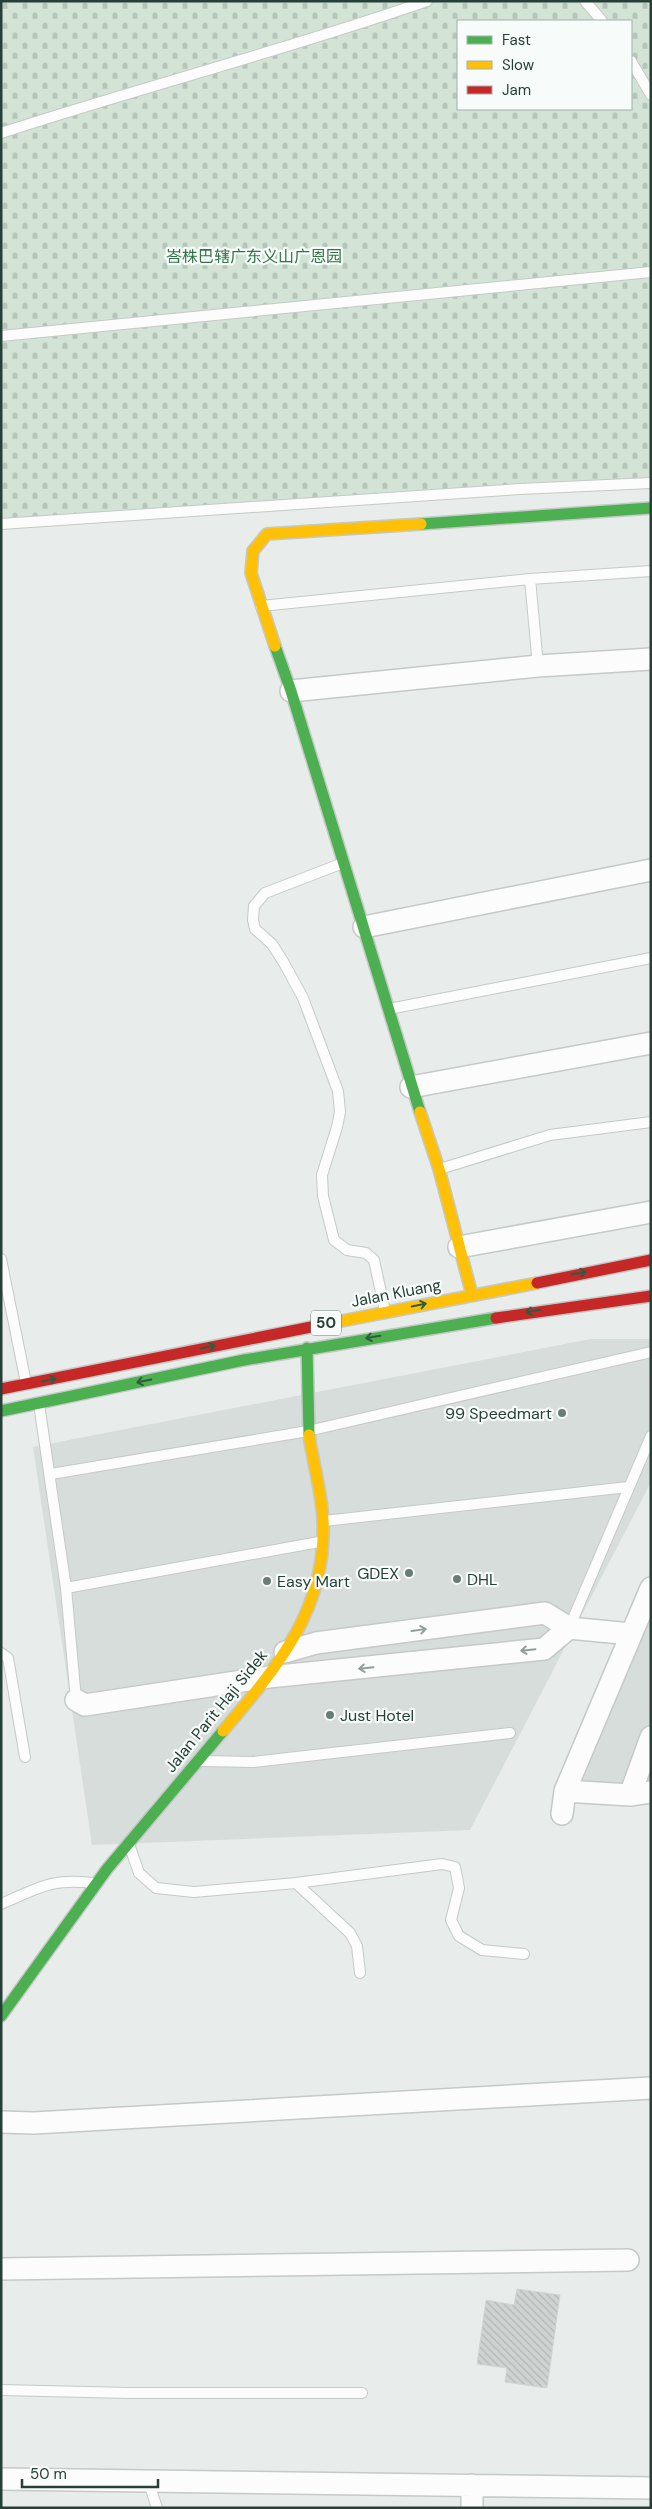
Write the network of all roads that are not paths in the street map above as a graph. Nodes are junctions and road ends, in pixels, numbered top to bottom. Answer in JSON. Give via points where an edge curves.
{"nodes":[{"id":1,"x":427,"y":1,"type":"edge"},
{"id":2,"x":585,"y":1,"type":"edge"},
{"id":3,"x":601,"y":20,"type":"edge"},
{"id":4,"x":632,"y":64,"type":"edge"},
{"id":5,"x":651,"y":95,"type":"edge"},
{"id":6,"x":1,"y":134,"type":"edge"},
{"id":7,"x":651,"y":272,"type":"edge"},
{"id":8,"x":1,"y":336,"type":"edge"},
{"id":9,"x":651,"y":483,"type":"edge"},
{"id":10,"x":651,"y":508,"type":"edge"},
{"id":11,"x":1,"y":524,"type":"edge"},
{"id":12,"x":651,"y":571,"type":"edge"},
{"id":13,"x":530,"y":579,"type":"junction"},
{"id":14,"x":260,"y":606,"type":"junction"},
{"id":15,"x":651,"y":659,"type":"edge"},
{"id":16,"x":538,"y":666,"type":"junction"},
{"id":17,"x":290,"y":691,"type":"junction"},
{"id":18,"x":343,"y":863,"type":"junction"},
{"id":19,"x":651,"y":870,"type":"edge"},
{"id":20,"x":364,"y":927,"type":"junction"},
{"id":21,"x":651,"y":958,"type":"edge"},
{"id":22,"x":389,"y":1009,"type":"junction"},
{"id":23,"x":651,"y":1043,"type":"edge"},
{"id":24,"x":411,"y":1087,"type":"junction"},
{"id":25,"x":651,"y":1122,"type":"edge"},
{"id":26,"x":439,"y":1169,"type":"junction"},
{"id":27,"x":651,"y":1212,"type":"edge"},
{"id":28,"x":459,"y":1247,"type":"junction"},
{"id":29,"x":1,"y":1259,"type":"edge"},
{"id":30,"x":651,"y":1260,"type":"edge"},
{"id":31,"x":472,"y":1295,"type":"junction"},
{"id":32,"x":651,"y":1296,"type":"edge"},
{"id":33,"x":385,"y":1311,"type":"junction"},
{"id":34,"x":307,"y":1348,"type":"junction"},
{"id":35,"x":651,"y":1352,"type":"edge"},
{"id":36,"x":26,"y":1384,"type":"junction"},
{"id":37,"x":1,"y":1389,"type":"edge"},
{"id":38,"x":39,"y":1402,"type":"junction"},
{"id":39,"x":1,"y":1411,"type":"edge"},
{"id":40,"x":308,"y":1431,"type":"junction"},
{"id":41,"x":651,"y":1436,"type":"edge"},
{"id":42,"x":51,"y":1474,"type":"junction"},
{"id":43,"x":628,"y":1487,"type":"junction"},
{"id":44,"x":323,"y":1521,"type":"junction"},
{"id":45,"x":323,"y":1542,"type":"junction"},
{"id":46,"x":66,"y":1588,"type":"junction"},
{"id":47,"x":651,"y":1588,"type":"edge"},
{"id":48,"x":569,"y":1628,"type":"junction"},
{"id":49,"x":631,"y":1634,"type":"junction"},
{"id":50,"x":285,"y":1652,"type":"junction"},
{"id":51,"x":1,"y":1653,"type":"edge"},
{"id":52,"x":269,"y":1677,"type":"junction"},
{"id":53,"x":76,"y":1700,"type":"joint"},
{"id":54,"x":510,"y":1733,"type":"dead end"},
{"id":55,"x":651,"y":1737,"type":"edge"},
{"id":56,"x":26,"y":1757,"type":"dead end"},
{"id":57,"x":197,"y":1760,"type":"junction"},
{"id":58,"x":565,"y":1790,"type":"junction"},
{"id":59,"x":651,"y":1792,"type":"edge"},
{"id":60,"x":630,"y":1795,"type":"junction"},
{"id":61,"x":562,"y":1814,"type":"dead end"},
{"id":62,"x":129,"y":1842,"type":"junction"},
{"id":63,"x":96,"y":1883,"type":"junction"},
{"id":64,"x":296,"y":1883,"type":"junction"},
{"id":65,"x":1,"y":1904,"type":"edge"},
{"id":66,"x":524,"y":1954,"type":"dead end"},
{"id":67,"x":360,"y":1973,"type":"dead end"},
{"id":68,"x":1,"y":2016,"type":"edge"},
{"id":69,"x":651,"y":2088,"type":"edge"},
{"id":70,"x":1,"y":2122,"type":"edge"},
{"id":71,"x":628,"y":2260,"type":"dead end"},
{"id":72,"x":1,"y":2269,"type":"edge"},
{"id":73,"x":1,"y":2390,"type":"edge"},
{"id":74,"x":362,"y":2393,"type":"dead end"},
{"id":75,"x":1,"y":2479,"type":"edge"},
{"id":76,"x":148,"y":2480,"type":"junction"},
{"id":77,"x":472,"y":2484,"type":"junction"},
{"id":78,"x":651,"y":2488,"type":"edge"},
{"id":79,"x":157,"y":2508,"type":"edge"},
{"id":80,"x":472,"y":2508,"type":"edge"}],
"edges":[{"from":1,"to":6,"type":"lane","via":[[325,36],[180,77]]},
{"from":2,"to":3,"type":"lane"},
{"from":4,"to":5,"type":"lane"},
{"from":7,"to":8,"type":"lane"},
{"from":9,"to":11,"type":"lane"},
{"from":10,"to":14,"type":"main road","via":[[267,534],[253,551],[251,573]]},
{"from":12,"to":13,"type":"lane"},
{"from":13,"to":14,"type":"lane"},
{"from":13,"to":16,"type":"lane"},
{"from":14,"to":17,"type":"main road"},
{"from":15,"to":16,"type":"street"},
{"from":16,"to":17,"type":"street"},
{"from":17,"to":18,"type":"main road"},
{"from":18,"to":20,"type":"main road"},
{"from":18,"to":33,"type":"lane","via":[[265,893],[254,906],[253,920],[256,929],[272,944],[303,998],[338,1091],[338,1127],[322,1175],[323,1196],[334,1240],[347,1250],[366,1252],[374,1260]]},
{"from":19,"to":20,"type":"street"},
{"from":20,"to":22,"type":"main road"},
{"from":21,"to":22,"type":"lane"},
{"from":22,"to":24,"type":"main road"},
{"from":23,"to":24,"type":"street"},
{"from":24,"to":26,"type":"main road"},
{"from":25,"to":26,"type":"lane","via":[[550,1135]]},
{"from":26,"to":28,"type":"main road"},
{"from":27,"to":28,"type":"street"},
{"from":28,"to":31,"type":"main road"},
{"from":29,"to":36,"type":"lane"},
{"from":31,"to":30,"type":"main road","name":"Jalan Kluang","number":"50","one_way":true},
{"from":33,"to":31,"type":"main road","name":"Jalan Kluang","number":"50","one_way":true},
{"from":32,"to":34,"type":"main road","number":"50","one_way":true},
{"from":36,"to":33,"type":"main road","name":"Jalan Kluang","number":"50","one_way":true},
{"from":34,"to":38,"type":"main road","number":"50","one_way":true},
{"from":34,"to":40,"type":"main road","name":"Jalan Parit Haji Sidek"},
{"from":35,"to":40,"type":"lane"},
{"from":36,"to":37,"type":"main road","name":"Jalan Kluang","number":"50"},
{"from":38,"to":39,"type":"main road","number":"50"},
{"from":38,"to":42,"type":"lane"},
{"from":40,"to":42,"type":"lane"},
{"from":40,"to":44,"type":"main road","name":"Jalan Parit Haji Sidek"},
{"from":41,"to":43,"type":"lane"},
{"from":42,"to":46,"type":"lane"},
{"from":43,"to":44,"type":"lane"},
{"from":43,"to":48,"type":"lane"},
{"from":44,"to":45,"type":"main road","name":"Jalan Parit Haji Sidek"},
{"from":45,"to":46,"type":"lane"},
{"from":45,"to":50,"type":"main road","name":"Jalan Parit Haji Sidek","via":[[319,1580],[309,1608]]},
{"from":46,"to":53,"type":"lane"},
{"from":47,"to":49,"type":"street"},
{"from":48,"to":49,"type":"street"},
{"from":50,"to":48,"type":"street","one_way":true,"via":[[316,1643],[545,1613]]},
{"from":48,"to":52,"type":"street","one_way":true,"via":[[544,1649]]},
{"from":49,"to":58,"type":"street"},
{"from":50,"to":52,"type":"main road","name":"Jalan Parit Haji Sidek"},
{"from":51,"to":56,"type":"lane","via":[[8,1658]]},
{"from":52,"to":53,"type":"street","via":[[85,1705]]},
{"from":52,"to":57,"type":"main road","name":"Jalan Parit Haji Sidek"},
{"from":54,"to":57,"type":"lane","via":[[253,1762]]},
{"from":55,"to":60,"type":"street"},
{"from":57,"to":62,"type":"main road","name":"Jalan Parit Haji Sidek"},
{"from":58,"to":60,"type":"street"},
{"from":58,"to":61,"type":"street"},
{"from":59,"to":60,"type":"street"},
{"from":62,"to":63,"type":"main road","name":"Jalan Parit Haji Sidek"},
{"from":62,"to":64,"type":"lane","via":[[139,1873],[156,1888],[194,1892]]},
{"from":63,"to":65,"type":"lane","via":[[68,1880],[47,1883]]},
{"from":63,"to":68,"type":"main road","name":"Jalan Parit Haji Sidek"},
{"from":64,"to":66,"type":"lane","via":[[442,1864],[455,1867],[459,1888],[451,1920],[458,1936],[482,1950]]},
{"from":64,"to":67,"type":"lane","via":[[350,1933],[358,1946]]},
{"from":69,"to":70,"type":"street"},
{"from":71,"to":72,"type":"street"},
{"from":73,"to":74,"type":"lane"},
{"from":75,"to":76,"type":"street"},
{"from":76,"to":77,"type":"street"},
{"from":76,"to":79,"type":"lane"},
{"from":77,"to":78,"type":"street"},
{"from":77,"to":80,"type":"street"}]}
